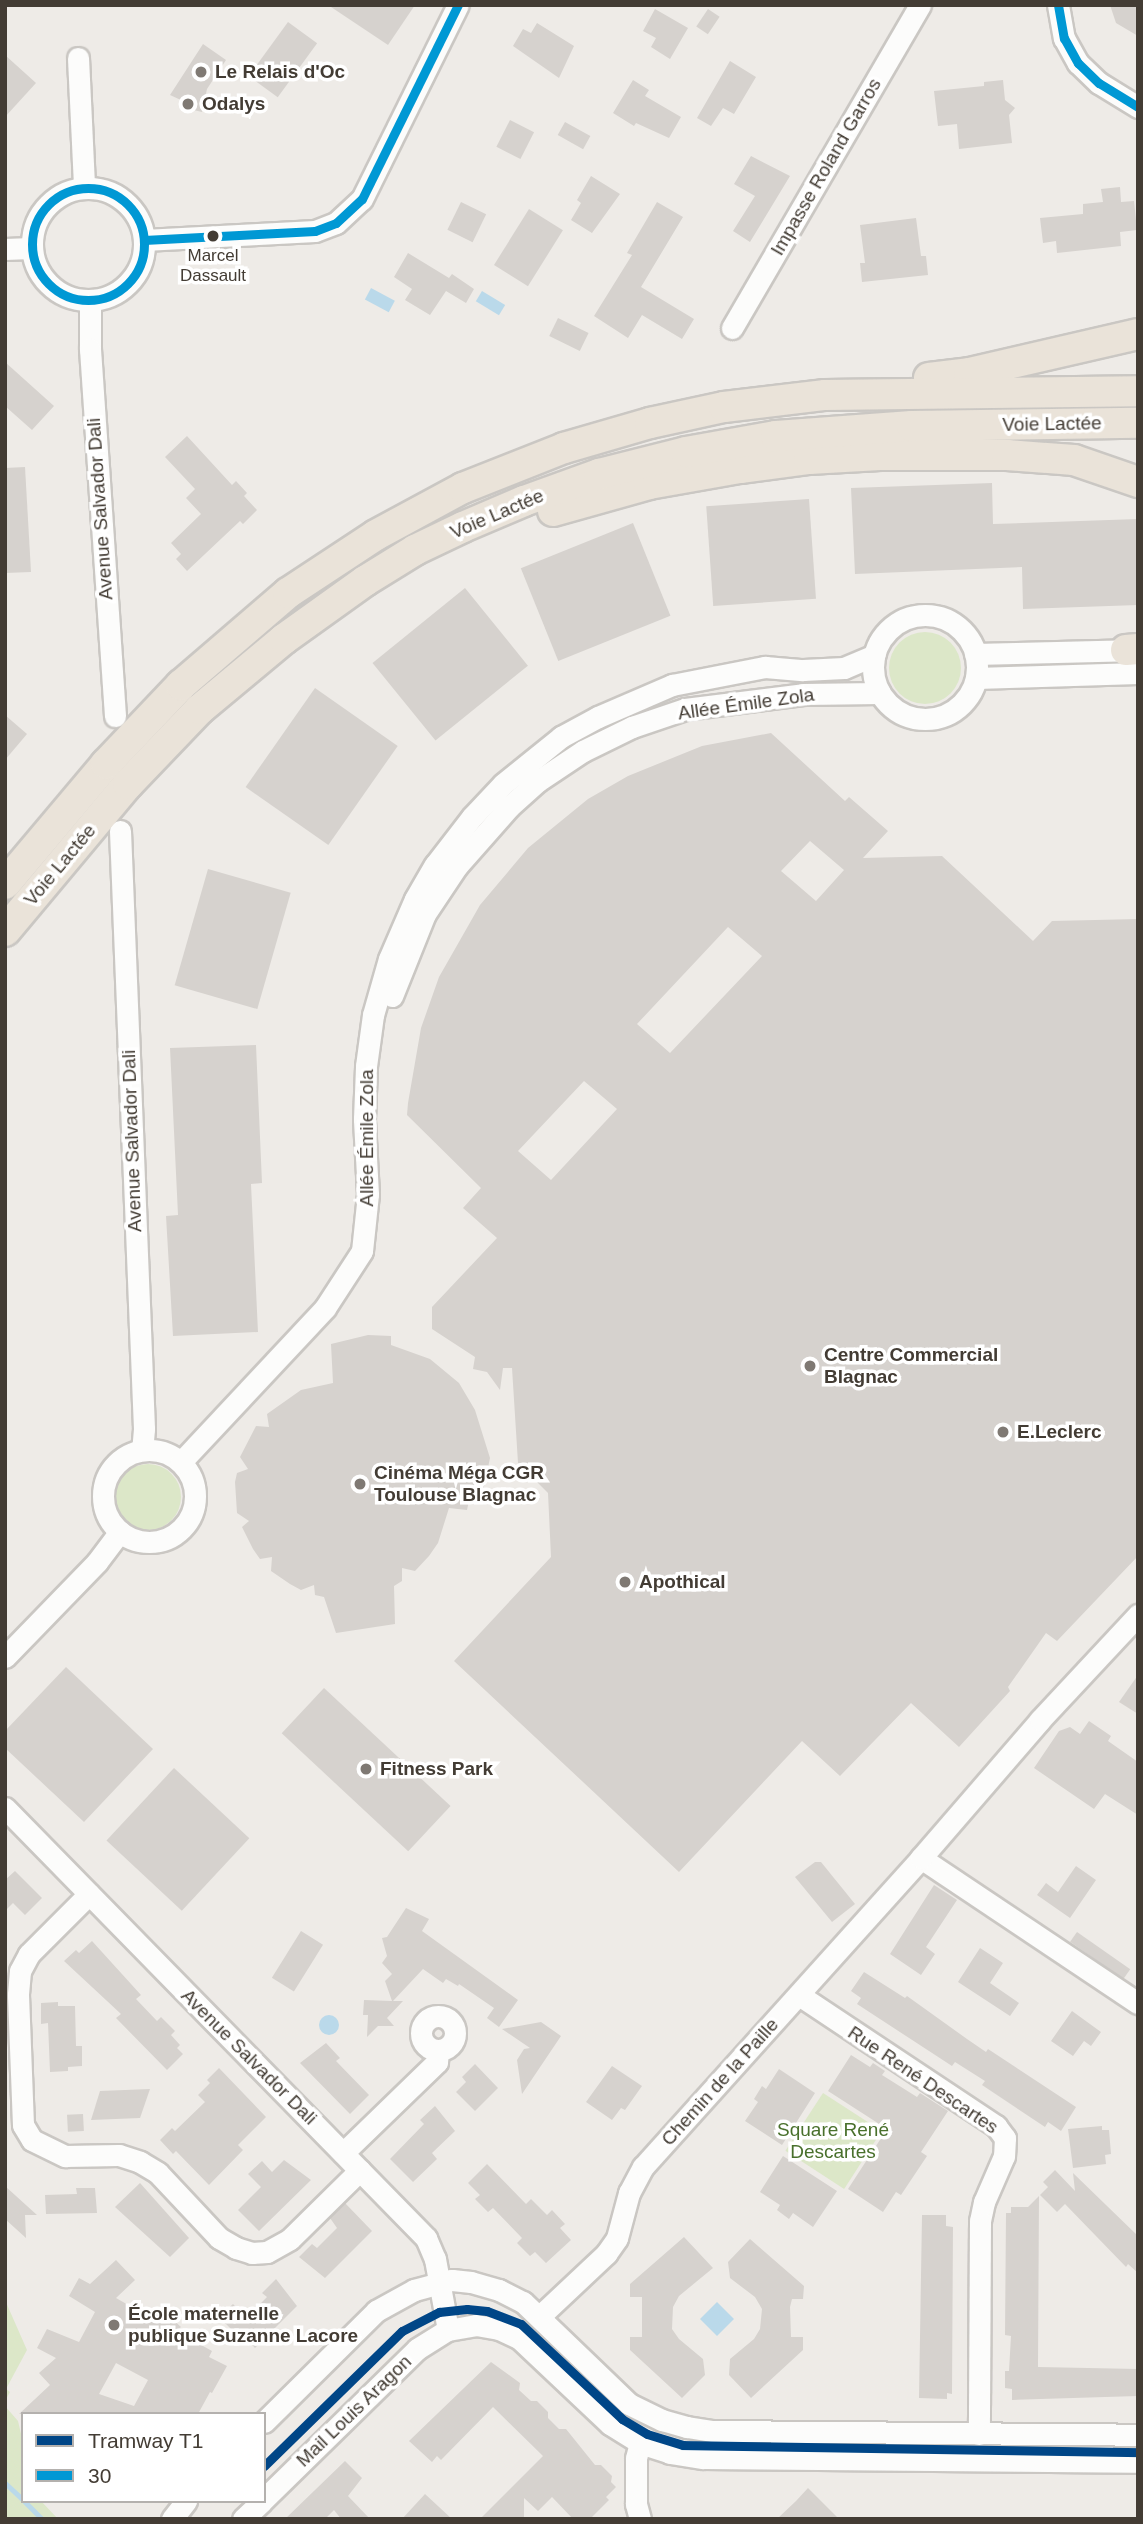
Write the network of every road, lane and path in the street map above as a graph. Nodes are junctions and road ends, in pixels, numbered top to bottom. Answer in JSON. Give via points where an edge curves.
{"nodes":[{"id":1,"x":458,"y":5,"type":"edge"},
{"id":2,"x":920,"y":5,"type":"edge"},
{"id":3,"x":1058,"y":5,"type":"edge"},
{"id":4,"x":78,"y":58,"type":"dead end"},
{"id":5,"x":1138,"y":107,"type":"edge"},
{"id":6,"x":84,"y":187,"type":"junction"},
{"id":7,"x":144,"y":240,"type":"junction"},
{"id":8,"x":31,"y":248,"type":"junction"},
{"id":9,"x":5,"y":249,"type":"edge"},
{"id":10,"x":90,"y":301,"type":"junction"},
{"id":11,"x":732,"y":328,"type":"dead end"},
{"id":12,"x":1138,"y":334,"type":"edge"},
{"id":13,"x":1138,"y":391,"type":"edge"},
{"id":14,"x":895,"y":396,"type":"junction"},
{"id":15,"x":1138,"y":423,"type":"edge"},
{"id":16,"x":1138,"y":482,"type":"edge"},
{"id":17,"x":365,"y":580,"type":"junction"},
{"id":18,"x":874,"y":654,"type":"junction"},
{"id":19,"x":975,"y":654,"type":"junction"},
{"id":20,"x":1135,"y":655,"type":"edge"},
{"id":21,"x":976,"y":678,"type":"junction"},
{"id":22,"x":880,"y":693,"type":"junction"},
{"id":23,"x":115,"y":716,"type":"dead end"},
{"id":24,"x":598,"y":716,"type":"junction"},
{"id":25,"x":583,"y":751,"type":"junction"},
{"id":26,"x":500,"y":781,"type":"junction"},
{"id":27,"x":120,"y":831,"type":"dead end"},
{"id":28,"x":483,"y":834,"type":"junction"},
{"id":29,"x":5,"y":884,"type":"edge"},
{"id":30,"x":5,"y":931,"type":"edge"},
{"id":31,"x":325,"y":1308,"type":"junction"},
{"id":32,"x":142,"y":1450,"type":"junction"},
{"id":33,"x":181,"y":1462,"type":"junction"},
{"id":34,"x":120,"y":1532,"type":"junction"},
{"id":35,"x":1138,"y":1615,"type":"edge"},
{"id":36,"x":5,"y":1657,"type":"edge"},
{"id":37,"x":5,"y":1808,"type":"edge"},
{"id":38,"x":921,"y":1858,"type":"junction"},
{"id":39,"x":89,"y":1894,"type":"junction"},
{"id":40,"x":799,"y":1995,"type":"junction"},
{"id":41,"x":1138,"y":2003,"type":"edge"},
{"id":42,"x":438,"y":2050,"type":"dead end"},
{"id":43,"x":343,"y":2153,"type":"junction"},
{"id":44,"x":360,"y":2170,"type":"junction"},
{"id":45,"x":439,"y":2281,"type":"junction"},
{"id":46,"x":540,"y":2316,"type":"junction"},
{"id":47,"x":448,"y":2330,"type":"junction"},
{"id":48,"x":266,"y":2420,"type":"edge"},
{"id":49,"x":979,"y":2434,"type":"junction"},
{"id":50,"x":1138,"y":2435,"type":"edge"},
{"id":51,"x":640,"y":2443,"type":"junction"},
{"id":52,"x":1138,"y":2462,"type":"edge"},
{"id":53,"x":266,"y":2497,"type":"edge"},
{"id":54,"x":184,"y":2503,"type":"edge"},
{"id":55,"x":260,"y":2503,"type":"edge"},
{"id":56,"x":172,"y":2519,"type":"edge"},
{"id":57,"x":243,"y":2519,"type":"edge"},
{"id":58,"x":640,"y":2519,"type":"edge"}],
"edges":[{"from":1,"to":7,"type":"street","via":[[362,198],[336,223],[315,230]]},
{"from":2,"to":11,"type":"street","name":"Impasse Roland Garros"},
{"from":3,"to":5,"type":"street","via":[[1064,38],[1078,63],[1099,83]]},
{"from":4,"to":6,"type":"street"},
{"from":6,"to":7,"type":"street","via":[[113,193],[126,202]]},
{"from":6,"to":8,"type":"street","via":[[63,193],[46,206],[34,226]]},
{"from":7,"to":10,"type":"street","via":[[141,263],[130,282],[112,296]]},
{"from":8,"to":9,"type":"street"},
{"from":8,"to":10,"type":"street","via":[[37,269],[49,286],[68,298]]},
{"from":10,"to":23,"type":"street","name":"Avenue Salvador Dali"},
{"from":12,"to":14,"type":"highway","via":[[969,373],[907,381]]},
{"from":13,"to":14,"type":"highway","name":"Voie Lactée"},
{"from":14,"to":29,"type":"highway","name":"Voie Lactée","via":[[825,395],[724,407],[650,423],[564,448],[463,488],[376,535],[288,593],[181,685],[98,773]]},
{"from":15,"to":17,"type":"highway","name":"Voie Lactée","via":[[912,426],[776,436],[686,452],[599,474],[524,500],[415,550]]},
{"from":16,"to":17,"type":"highway","via":[[1074,460],[1007,455],[880,455],[775,463],[649,484],[581,502],[507,527],[381,587]]},
{"from":17,"to":30,"type":"highway","name":"Voie Lactée","via":[[200,709],[128,784]]},
{"from":18,"to":19,"type":"street","via":[[898,622],[925,615],[938,616],[962,630]]},
{"from":18,"to":22,"type":"street"},
{"from":18,"to":24,"type":"street","name":"Allée Émile Zola","via":[[844,668],[765,667],[707,676],[672,685]]},
{"from":19,"to":20,"type":"street"},
{"from":19,"to":21,"type":"street"},
{"from":20,"to":21,"type":"street"},
{"from":21,"to":22,"type":"street","via":[[959,707],[927,719],[895,710]]},
{"from":22,"to":25,"type":"street","name":"Allée Émile Zola","via":[[803,694],[685,709],[632,727]]},
{"from":24,"to":25,"type":"street"},
{"from":24,"to":26,"type":"street","name":"Allée Émile Zola"},
{"from":25,"to":28,"type":"street","name":"Allée Émile Zola","via":[[538,781]]},
{"from":26,"to":28,"type":"street","name":"Allée Émile Zola","via":[[509,793]]},
{"from":26,"to":31,"type":"street","name":"Allée Émile Zola","via":[[435,864],[389,959],[373,1015],[366,1066],[366,1230],[356,1264]]},
{"from":27,"to":32,"type":"street","name":"Avenue Salvador Dali"},
{"from":28,"to":31,"type":"street","name":"Allée Émile Zola","via":[[425,914],[396,985],[384,1026],[377,1078],[380,1212],[374,1250],[356,1283],[343,1298]]},
{"from":31,"to":33,"type":"street","name":"Allée Émile Zola"},
{"from":32,"to":33,"type":"street","via":[[156,1450]]},
{"from":32,"to":34,"type":"street","via":[[118,1462],[104,1484],[105,1510]]},
{"from":33,"to":34,"type":"street","via":[[189,1472],[195,1497],[194,1509],[180,1531],[150,1543]]},
{"from":34,"to":36,"type":"street"},
{"from":35,"to":38,"type":"street","name":"Chemin de la Paille"},
{"from":37,"to":39,"type":"street","name":"Avenue Salvador Dali"},
{"from":38,"to":40,"type":"street","name":"Chemin de la Paille"},
{"from":38,"to":41,"type":"street"},
{"from":39,"to":43,"type":"street","name":"Avenue Salvador Dali"},
{"from":39,"to":44,"type":"street","via":[[29,1954],[20,1971],[23,2125],[32,2140],[65,2156],[119,2155],[140,2162],[158,2173],[219,2238],[252,2253],[267,2252],[290,2239]]},
{"from":40,"to":46,"type":"street","name":"Chemin de la Paille","via":[[643,2167],[629,2193],[617,2238],[606,2254]]},
{"from":40,"to":49,"type":"street","name":"Rue René Descartes","via":[[996,2126],[1006,2138],[980,2221]]},
{"from":42,"to":43,"type":"street","via":[[437,2062]]},
{"from":43,"to":44,"type":"street","name":"Avenue Salvador Dali"},
{"from":44,"to":45,"type":"street","name":"Avenue Salvador Dali","via":[[426,2238]]},
{"from":45,"to":46,"type":"street","via":[[471,2282],[499,2290]]},
{"from":45,"to":47,"type":"street","name":"Avenue Salvador Dali"},
{"from":45,"to":48,"type":"street","via":[[376,2311]]},
{"from":46,"to":49,"type":"street","via":[[629,2403],[673,2424],[713,2431]]},
{"from":47,"to":51,"type":"street","via":[[483,2326],[520,2339],[600,2416]]},
{"from":47,"to":53,"type":"street","name":"Mail Louis Aragon","via":[[417,2350]]},
{"from":49,"to":50,"type":"street"},
{"from":51,"to":52,"type":"street","via":[[703,2458]]},
{"from":51,"to":58,"type":"street","via":[[636,2458]]},
{"from":54,"to":56,"type":"street"},
{"from":55,"to":57,"type":"street","name":"Mail Louis Aragon"}]}
